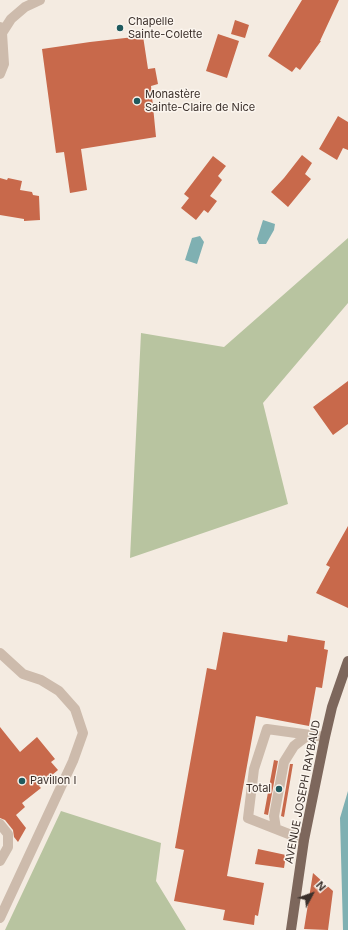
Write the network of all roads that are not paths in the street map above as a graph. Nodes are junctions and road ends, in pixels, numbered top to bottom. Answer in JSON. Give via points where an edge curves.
{"nodes":[{"id":1,"x":40,"y":0,"type":"edge"},
{"id":2,"x":1,"y":29,"type":"edge"},
{"id":3,"x":0,"y":74,"type":"edge"},
{"id":4,"x":0,"y":653,"type":"edge"},
{"id":5,"x":348,"y":661,"type":"edge"},
{"id":6,"x":308,"y":735,"type":"junction"},
{"id":7,"x":325,"y":738,"type":"junction"},
{"id":8,"x":0,"y":824,"type":"edge"},
{"id":9,"x":276,"y":829,"type":"junction"},
{"id":10,"x":304,"y":840,"type":"junction"},
{"id":11,"x":0,"y":861,"type":"edge"},
{"id":12,"x":0,"y":916,"type":"edge"},
{"id":13,"x":291,"y":930,"type":"edge"}],
"edges":[{"from":1,"to":2,"type":"street","via":[[25,6]]},
{"from":2,"to":3,"type":"street","via":[[4,64]]},
{"from":4,"to":12,"type":"street","via":[[23,674],[41,680],[59,691],[75,709],[83,733],[73,761]]},
{"from":5,"to":7,"type":"main road","name":"AVENUE JOSEPH RAYBAUD","via":[[332,707]]},
{"from":6,"to":7,"type":"street"},
{"from":6,"to":9,"type":"street","via":[[294,746],[284,762],[274,816]]},
{"from":6,"to":9,"type":"street","via":[[267,729],[254,769],[248,818]]},
{"from":7,"to":10,"type":"main road","name":"AVENUE JOSEPH RAYBAUD"},
{"from":8,"to":11,"type":"street","via":[[8,834],[8,847]]},
{"from":9,"to":10,"type":"street"},
{"from":10,"to":13,"type":"main road","name":"AVENUE JOSEPH RAYBAUD"}]}
